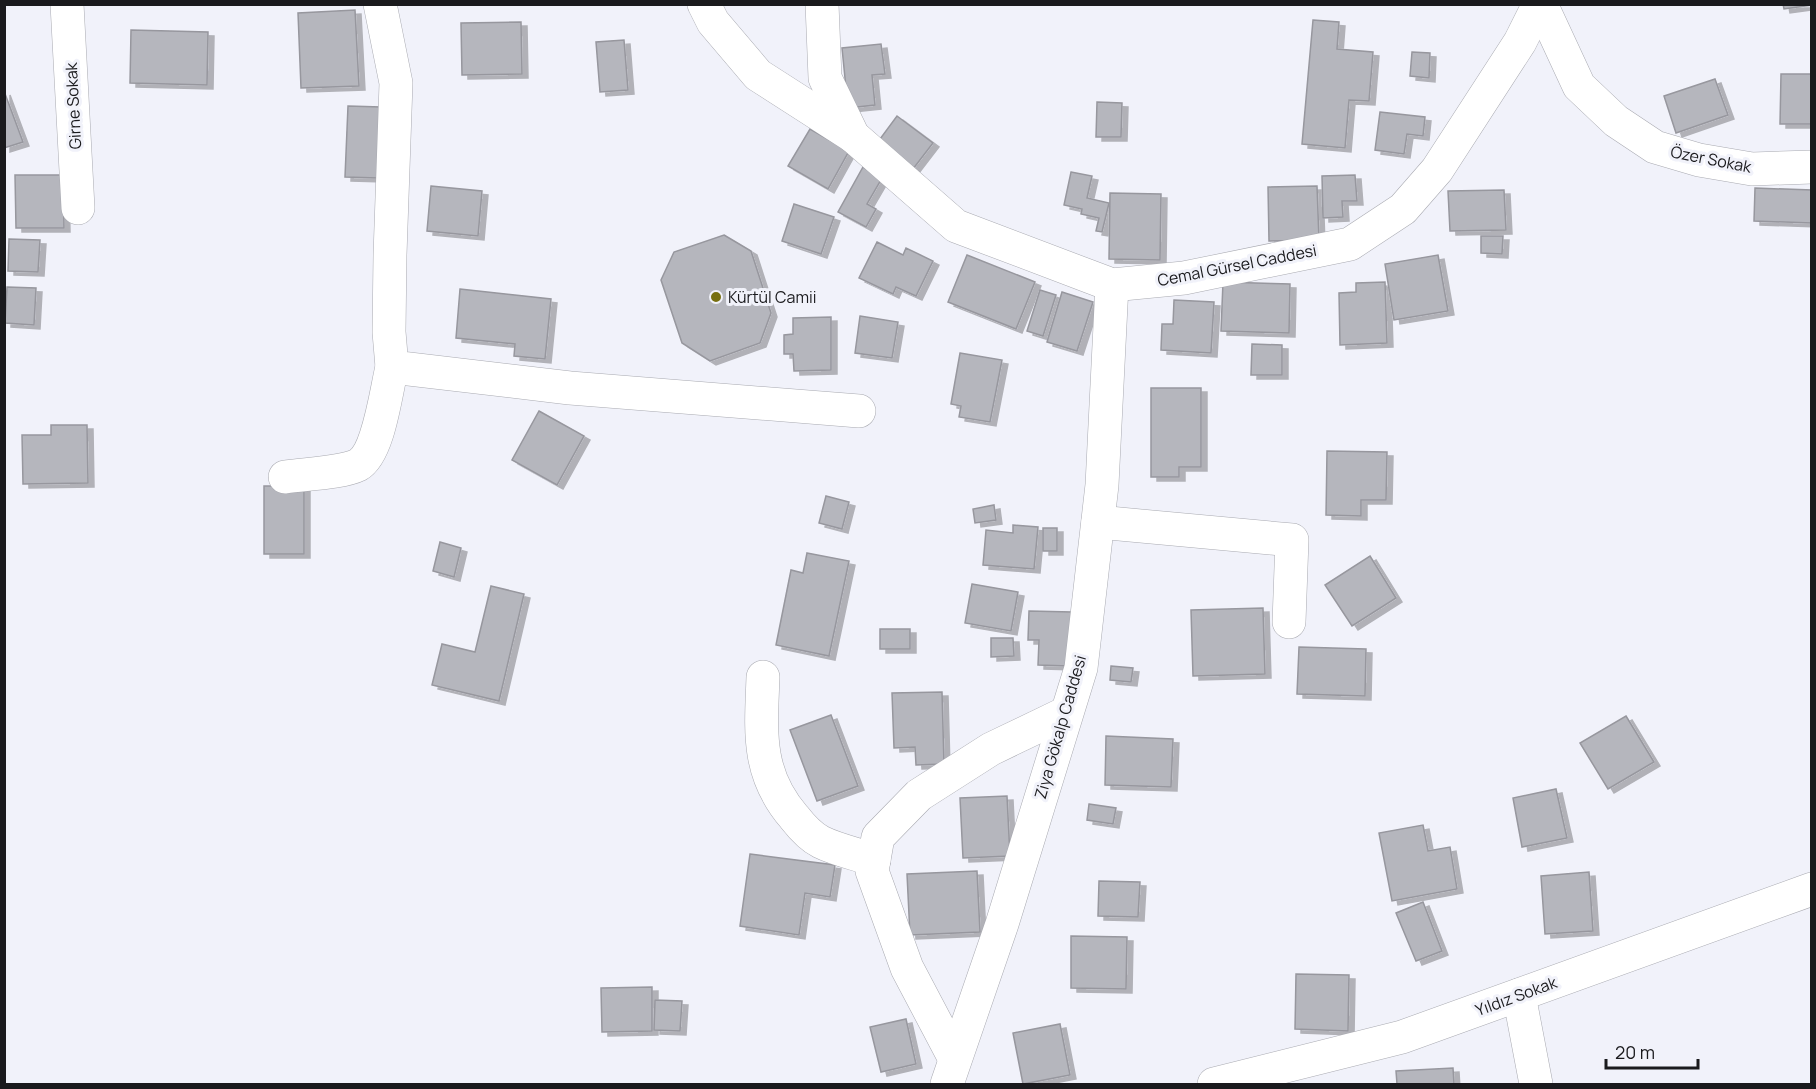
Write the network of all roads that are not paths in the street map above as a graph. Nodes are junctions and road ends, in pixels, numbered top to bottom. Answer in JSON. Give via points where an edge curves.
{"nodes":[{"id":1,"x":67,"y":4,"type":"edge"},
{"id":2,"x":380,"y":4,"type":"edge"},
{"id":3,"x":704,"y":4,"type":"edge"},
{"id":4,"x":822,"y":4,"type":"edge"},
{"id":5,"x":1540,"y":4,"type":"edge"},
{"id":6,"x":853,"y":136,"type":"junction"},
{"id":7,"x":1812,"y":167,"type":"edge"},
{"id":8,"x":78,"y":208,"type":"dead end"},
{"id":9,"x":1112,"y":285,"type":"junction"},
{"id":10,"x":392,"y":367,"type":"junction"},
{"id":11,"x":859,"y":411,"type":"dead end"},
{"id":12,"x":285,"y":477,"type":"dead end"},
{"id":13,"x":1098,"y":522,"type":"junction"},
{"id":14,"x":1289,"y":622,"type":"dead end"},
{"id":15,"x":763,"y":677,"type":"dead end"},
{"id":16,"x":1066,"y":713,"type":"junction"},
{"id":17,"x":874,"y":860,"type":"junction"},
{"id":18,"x":1812,"y":889,"type":"edge"},
{"id":19,"x":1519,"y":995,"type":"junction"},
{"id":20,"x":951,"y":1072,"type":"edge"},
{"id":21,"x":1214,"y":1084,"type":"edge"},
{"id":22,"x":1536,"y":1084,"type":"edge"}],
"edges":[{"from":1,"to":8,"type":"street","name":"Girne Sokak"},
{"from":2,"to":10,"type":"street","via":[[396,83],[390,255]]},
{"from":3,"to":6,"type":"street","via":[[713,22],[758,75]]},
{"from":4,"to":6,"type":"street","name":"Cemal Gürsel Caddesi","via":[[825,78]]},
{"from":5,"to":7,"type":"street","name":"Özer Sokak","via":[[1579,86],[1616,122],[1655,147],[1752,169]]},
{"from":5,"to":9,"type":"street","name":"Cemal Gürsel Caddesi","via":[[1520,42],[1437,170],[1403,209],[1350,244],[1184,278]]},
{"from":6,"to":9,"type":"street","name":"Cemal Gürsel Caddesi","via":[[957,226]]},
{"from":9,"to":13,"type":"street","name":"Ziya Gökalp Caddesi"},
{"from":10,"to":11,"type":"street","via":[[570,388]]},
{"from":10,"to":12,"type":"street","via":[[375,442],[367,457],[348,468]]},
{"from":13,"to":14,"type":"street","via":[[1292,540]]},
{"from":13,"to":16,"type":"street","name":"Ziya Gökalp Caddesi","via":[[1081,668]]},
{"from":15,"to":17,"type":"street","via":[[762,753],[776,792],[787,810],[820,842]]},
{"from":16,"to":17,"type":"street","via":[[991,749],[919,795],[878,837]]},
{"from":16,"to":20,"type":"street","name":"Ziya Gökalp Caddesi","via":[[1002,924]]},
{"from":17,"to":20,"type":"street","via":[[872,870],[907,968]]},
{"from":18,"to":19,"type":"street","name":"Yıldız Sokak"},
{"from":19,"to":21,"type":"street","name":"Yıldız Sokak","via":[[1402,1037]]},
{"from":19,"to":22,"type":"street"}]}
